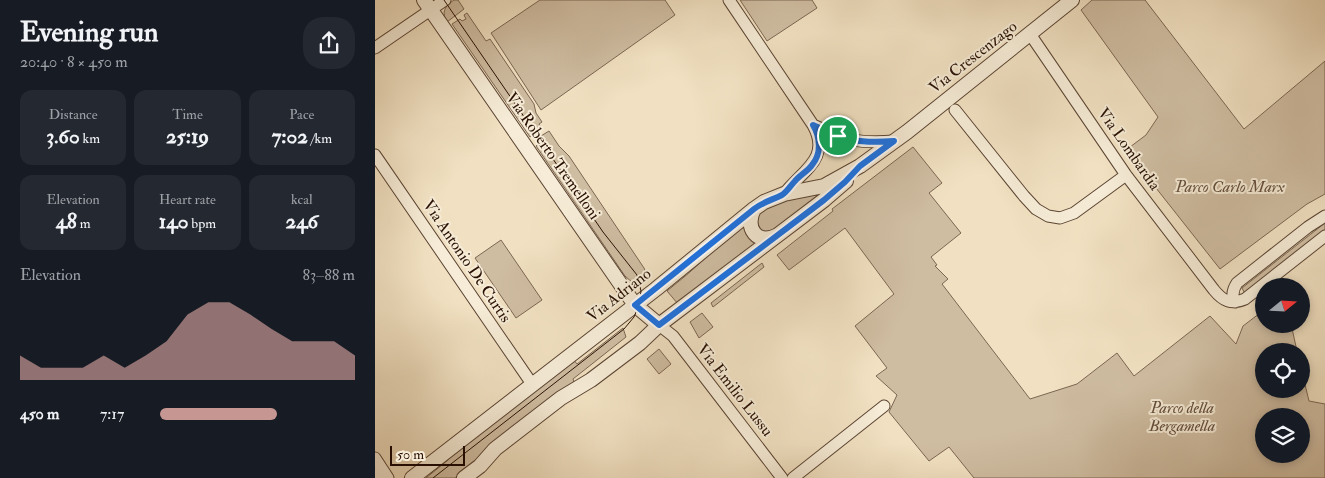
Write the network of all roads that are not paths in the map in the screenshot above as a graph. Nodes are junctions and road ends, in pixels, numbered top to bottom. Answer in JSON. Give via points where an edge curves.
{"nodes":[{"id":1,"x":445,"y":0,"type":"edge"},
{"id":2,"x":729,"y":0,"type":"edge"},
{"id":3,"x":1072,"y":0,"type":"edge"},
{"id":4,"x":428,"y":5,"type":"edge"},
{"id":5,"x":1030,"y":34,"type":"junction"},
{"id":6,"x":375,"y":48,"type":"edge"},
{"id":7,"x":955,"y":110,"type":"dead end"},
{"id":8,"x":813,"y":125,"type":"junction"},
{"id":9,"x":894,"y":141,"type":"junction"},
{"id":10,"x":375,"y":155,"type":"edge"},
{"id":11,"x":860,"y":166,"type":"junction"},
{"id":12,"x":1126,"y":175,"type":"junction"},
{"id":13,"x":784,"y":194,"type":"junction"},
{"id":14,"x":754,"y":209,"type":"junction"},
{"id":15,"x":1325,"y":216,"type":"edge"},
{"id":16,"x":779,"y":234,"type":"junction"},
{"id":17,"x":1325,"y":236,"type":"edge"},
{"id":18,"x":1207,"y":280,"type":"junction"},
{"id":19,"x":1237,"y":285,"type":"junction"},
{"id":20,"x":1217,"y":294,"type":"junction"},
{"id":21,"x":1235,"y":302,"type":"junction"},
{"id":22,"x":635,"y":305,"type":"junction"},
{"id":23,"x":659,"y":325,"type":"junction"},
{"id":24,"x":533,"y":384,"type":"junction"},
{"id":25,"x":884,"y":406,"type":"dead end"},
{"id":26,"x":375,"y":458,"type":"edge"},
{"id":27,"x":375,"y":474,"type":"edge"},
{"id":28,"x":377,"y":478,"type":"edge"},
{"id":29,"x":388,"y":478,"type":"edge"},
{"id":30,"x":412,"y":478,"type":"edge"},
{"id":31,"x":465,"y":478,"type":"edge"},
{"id":32,"x":782,"y":478,"type":"edge"},
{"id":33,"x":793,"y":478,"type":"edge"}],
"edges":[{"from":1,"to":4,"type":"street"},
{"from":2,"to":8,"type":"street"},
{"from":3,"to":5,"type":"street","name":"Via Crescenzago"},
{"from":4,"to":6,"type":"street"},
{"from":4,"to":22,"type":"street","name":"Via Roberto Tremelloni"},
{"from":5,"to":9,"type":"street","name":"Via Crescenzago"},
{"from":5,"to":12,"type":"street","name":"Via Lombardia"},
{"from":7,"to":12,"type":"street","via":[[1024,196],[1047,216],[1060,218],[1074,213]]},
{"from":8,"to":9,"type":"street","via":[[859,142]]},
{"from":8,"to":13,"type":"street","via":[[819,143],[815,160]]},
{"from":9,"to":11,"type":"street","name":"Via Adriano"},
{"from":10,"to":24,"type":"street","name":"Via Antonio De Curtis"},
{"from":11,"to":13,"type":"street","name":"Via Adriano","via":[[824,186]]},
{"from":11,"to":16,"type":"street","name":"Via Adriano","via":[[837,190]]},
{"from":12,"to":18,"type":"street","name":"Via Lombardia"},
{"from":13,"to":14,"type":"street","name":"Via Adriano"},
{"from":14,"to":16,"type":"street","via":[[750,222],[755,234],[766,238]]},
{"from":14,"to":22,"type":"street","name":"Via Adriano"},
{"from":15,"to":19,"type":"street"},
{"from":16,"to":23,"type":"street","name":"Via Adriano"},
{"from":17,"to":21,"type":"street","via":[[1251,295]]},
{"from":18,"to":19,"type":"street","via":[[1222,286]]},
{"from":18,"to":20,"type":"street","name":"Via Lombardia"},
{"from":19,"to":20,"type":"street"},
{"from":19,"to":21,"type":"street","via":[[1232,294]]},
{"from":20,"to":21,"type":"street","via":[[1225,301]]},
{"from":22,"to":23,"type":"street","name":"Via Roberto Tremelloni"},
{"from":22,"to":24,"type":"street","name":"Via Adriano"},
{"from":23,"to":31,"type":"street","name":"Via Adriano","via":[[591,380],[561,398],[495,449]]},
{"from":23,"to":32,"type":"street","name":"Via Emilio Lussu","via":[[673,336]]},
{"from":24,"to":30,"type":"street","name":"Via Adriano"},
{"from":25,"to":33,"type":"street"},
{"from":26,"to":29,"type":"street"},
{"from":27,"to":28,"type":"street"}]}
